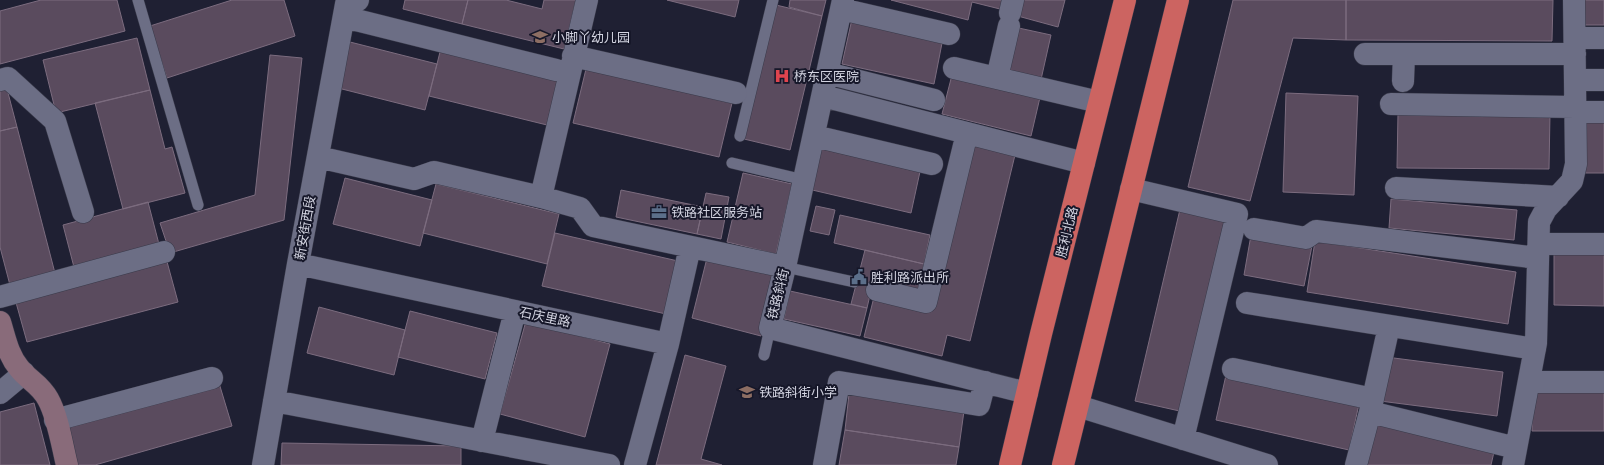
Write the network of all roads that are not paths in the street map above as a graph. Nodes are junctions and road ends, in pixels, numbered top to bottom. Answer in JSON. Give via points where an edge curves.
{"nodes":[{"id":1,"x":138,"y":0,"type":"edge"},
{"id":2,"x":358,"y":0,"type":"edge"},
{"id":3,"x":587,"y":0,"type":"edge"},
{"id":4,"x":772,"y":0,"type":"edge"},
{"id":5,"x":1125,"y":0,"type":"edge"},
{"id":6,"x":1178,"y":0,"type":"edge"},
{"id":7,"x":1574,"y":0,"type":"edge"},
{"id":8,"x":842,"y":5,"type":"edge"},
{"id":9,"x":1011,"y":13,"type":"edge"},
{"id":10,"x":344,"y":17,"type":"junction"},
{"id":11,"x":949,"y":34,"type":"dead end"},
{"id":12,"x":1604,"y":38,"type":"edge"},
{"id":13,"x":1575,"y":46,"type":"junction"},
{"id":14,"x":1365,"y":54,"type":"dead end"},
{"id":15,"x":1404,"y":54,"type":"junction"},
{"id":16,"x":574,"y":56,"type":"junction"},
{"id":17,"x":954,"y":68,"type":"dead end"},
{"id":18,"x":556,"y":70,"type":"dead end"},
{"id":19,"x":827,"y":73,"type":"junction"},
{"id":20,"x":997,"y":78,"type":"junction"},
{"id":21,"x":0,"y":80,"type":"edge"},
{"id":22,"x":1575,"y":80,"type":"junction"},
{"id":23,"x":1604,"y":80,"type":"edge"},
{"id":24,"x":1403,"y":81,"type":"dead end"},
{"id":25,"x":736,"y":93,"type":"dead end"},
{"id":26,"x":822,"y":96,"type":"junction"},
{"id":27,"x":934,"y":100,"type":"dead end"},
{"id":28,"x":1099,"y":102,"type":"junction"},
{"id":29,"x":1391,"y":104,"type":"dead end"},
{"id":30,"x":1575,"y":109,"type":"junction"},
{"id":31,"x":1604,"y":112,"type":"edge"},
{"id":32,"x":967,"y":133,"type":"junction"},
{"id":33,"x":740,"y":136,"type":"dead end"},
{"id":34,"x":814,"y":136,"type":"junction"},
{"id":35,"x":318,"y":157,"type":"junction"},
{"id":36,"x":732,"y":163,"type":"dead end"},
{"id":37,"x":1084,"y":163,"type":"junction"},
{"id":38,"x":932,"y":164,"type":"dead end"},
{"id":39,"x":804,"y":180,"type":"junction"},
{"id":40,"x":1396,"y":188,"type":"dead end"},
{"id":41,"x":1131,"y":189,"type":"junction"},
{"id":42,"x":541,"y":197,"type":"junction"},
{"id":43,"x":1558,"y":197,"type":"junction"},
{"id":44,"x":198,"y":205,"type":"dead end"},
{"id":45,"x":83,"y":212,"type":"dead end"},
{"id":46,"x":1254,"y":229,"type":"dead end"},
{"id":47,"x":1604,"y":244,"type":"edge"},
{"id":48,"x":690,"y":247,"type":"junction"},
{"id":49,"x":1538,"y":251,"type":"junction"},
{"id":50,"x":164,"y":252,"type":"dead end"},
{"id":51,"x":298,"y":264,"type":"junction"},
{"id":52,"x":785,"y":267,"type":"junction"},
{"id":53,"x":854,"y":282,"type":"dead end"},
{"id":54,"x":877,"y":290,"type":"dead end"},
{"id":55,"x":0,"y":297,"type":"edge"},
{"id":56,"x":1247,"y":303,"type":"dead end"},
{"id":57,"x":515,"y":311,"type":"junction"},
{"id":58,"x":1389,"y":326,"type":"junction"},
{"id":59,"x":770,"y":328,"type":"junction"},
{"id":60,"x":1,"y":332,"type":"edge"},
{"id":61,"x":668,"y":344,"type":"junction"},
{"id":62,"x":1535,"y":349,"type":"junction"},
{"id":63,"x":764,"y":355,"type":"dead end"},
{"id":64,"x":1233,"y":369,"type":"dead end"},
{"id":65,"x":24,"y":373,"type":"junction"},
{"id":66,"x":212,"y":378,"type":"dead end"},
{"id":67,"x":985,"y":382,"type":"junction"},
{"id":68,"x":1528,"y":382,"type":"junction"},
{"id":69,"x":1604,"y":382,"type":"edge"},
{"id":70,"x":0,"y":393,"type":"edge"},
{"id":71,"x":1027,"y":393,"type":"junction"},
{"id":72,"x":274,"y":401,"type":"junction"},
{"id":73,"x":1078,"y":406,"type":"junction"},
{"id":74,"x":1372,"y":406,"type":"junction"},
{"id":75,"x":56,"y":420,"type":"junction"},
{"id":76,"x":1183,"y":439,"type":"junction"},
{"id":77,"x":482,"y":441,"type":"junction"},
{"id":78,"x":1515,"y":457,"type":"edge"},
{"id":79,"x":1259,"y":464,"type":"edge"},
{"id":80,"x":67,"y":465,"type":"edge"},
{"id":81,"x":263,"y":465,"type":"edge"},
{"id":82,"x":609,"y":465,"type":"edge"},
{"id":83,"x":635,"y":465,"type":"edge"},
{"id":84,"x":824,"y":465,"type":"edge"},
{"id":85,"x":1010,"y":465,"type":"edge"},
{"id":86,"x":1063,"y":465,"type":"edge"},
{"id":87,"x":1356,"y":465,"type":"edge"}],
"edges":[{"from":1,"to":44,"type":"lane"},
{"from":2,"to":10,"type":"street","name":"新安街西段","via":[[346,4]]},
{"from":3,"to":16,"type":"street"},
{"from":4,"to":33,"type":"lane"},
{"from":5,"to":28,"type":"highway","name":"胜利北路"},
{"from":6,"to":41,"type":"highway"},
{"from":7,"to":13,"type":"street"},
{"from":8,"to":11,"type":"street"},
{"from":8,"to":19,"type":"street","name":"铁路斜街"},
{"from":9,"to":20,"type":"street"},
{"from":10,"to":18,"type":"street"},
{"from":10,"to":35,"type":"street","name":"新安街西段"},
{"from":12,"to":13,"type":"street"},
{"from":13,"to":15,"type":"street"},
{"from":13,"to":22,"type":"street"},
{"from":14,"to":15,"type":"street"},
{"from":15,"to":24,"type":"street"},
{"from":16,"to":25,"type":"street"},
{"from":16,"to":42,"type":"street"},
{"from":17,"to":20,"type":"street"},
{"from":19,"to":26,"type":"street","name":"铁路斜街"},
{"from":19,"to":27,"type":"street"},
{"from":20,"to":28,"type":"street"},
{"from":21,"to":45,"type":"street","via":[[8,78],[55,121]]},
{"from":22,"to":23,"type":"street"},
{"from":22,"to":30,"type":"street"},
{"from":26,"to":32,"type":"street"},
{"from":26,"to":34,"type":"street","name":"铁路斜街"},
{"from":28,"to":37,"type":"highway","name":"胜利北路"},
{"from":29,"to":30,"type":"street"},
{"from":30,"to":31,"type":"street"},
{"from":30,"to":43,"type":"street","via":[[1576,164],[1572,181]]},
{"from":32,"to":37,"type":"street"},
{"from":32,"to":54,"type":"street","via":[[926,302]]},
{"from":34,"to":38,"type":"street"},
{"from":34,"to":39,"type":"street","name":"铁路斜街"},
{"from":35,"to":42,"type":"street","via":[[414,179],[434,172]]},
{"from":35,"to":51,"type":"street","name":"新安街西段"},
{"from":36,"to":39,"type":"lane"},
{"from":37,"to":71,"type":"highway","name":"胜利北路"},
{"from":39,"to":52,"type":"street","name":"铁路斜街"},
{"from":40,"to":43,"type":"street"},
{"from":41,"to":73,"type":"highway"},
{"from":41,"to":76,"type":"street","via":[[1237,214]]},
{"from":42,"to":48,"type":"street","via":[[580,208],[593,226]]},
{"from":43,"to":49,"type":"street","via":[[1546,209],[1539,222]]},
{"from":46,"to":49,"type":"street","via":[[1306,238],[1316,231]]},
{"from":47,"to":49,"type":"street"},
{"from":48,"to":52,"type":"street"},
{"from":48,"to":61,"type":"street"},
{"from":49,"to":62,"type":"street"},
{"from":50,"to":55,"type":"street"},
{"from":51,"to":57,"type":"street","name":"石庆里路"},
{"from":51,"to":72,"type":"street","name":"新安街西段"},
{"from":52,"to":53,"type":"lane"},
{"from":52,"to":59,"type":"street","name":"铁路斜街"},
{"from":56,"to":58,"type":"street"},
{"from":57,"to":61,"type":"street","name":"石庆里路"},
{"from":57,"to":77,"type":"street"},
{"from":58,"to":62,"type":"street"},
{"from":58,"to":74,"type":"street"},
{"from":59,"to":63,"type":"lane"},
{"from":59,"to":67,"type":"street","name":"铁路斜街"},
{"from":60,"to":65,"type":"street","via":[[12,358]]},
{"from":61,"to":83,"type":"street"},
{"from":62,"to":68,"type":"street"},
{"from":64,"to":74,"type":"street"},
{"from":65,"to":70,"type":"street"},
{"from":65,"to":75,"type":"street","via":[[41,387]]},
{"from":66,"to":75,"type":"street"},
{"from":67,"to":71,"type":"street","name":"铁路斜街"},
{"from":67,"to":84,"type":"street","via":[[979,405],[839,382]]},
{"from":68,"to":69,"type":"street"},
{"from":68,"to":78,"type":"street"},
{"from":71,"to":85,"type":"highway","name":"胜利北路"},
{"from":72,"to":77,"type":"street"},
{"from":72,"to":81,"type":"street","name":"新安街西段"},
{"from":73,"to":76,"type":"street"},
{"from":73,"to":86,"type":"highway"},
{"from":74,"to":78,"type":"street"},
{"from":74,"to":87,"type":"street"},
{"from":75,"to":80,"type":"street"},
{"from":76,"to":79,"type":"street"},
{"from":77,"to":82,"type":"street"}]}
